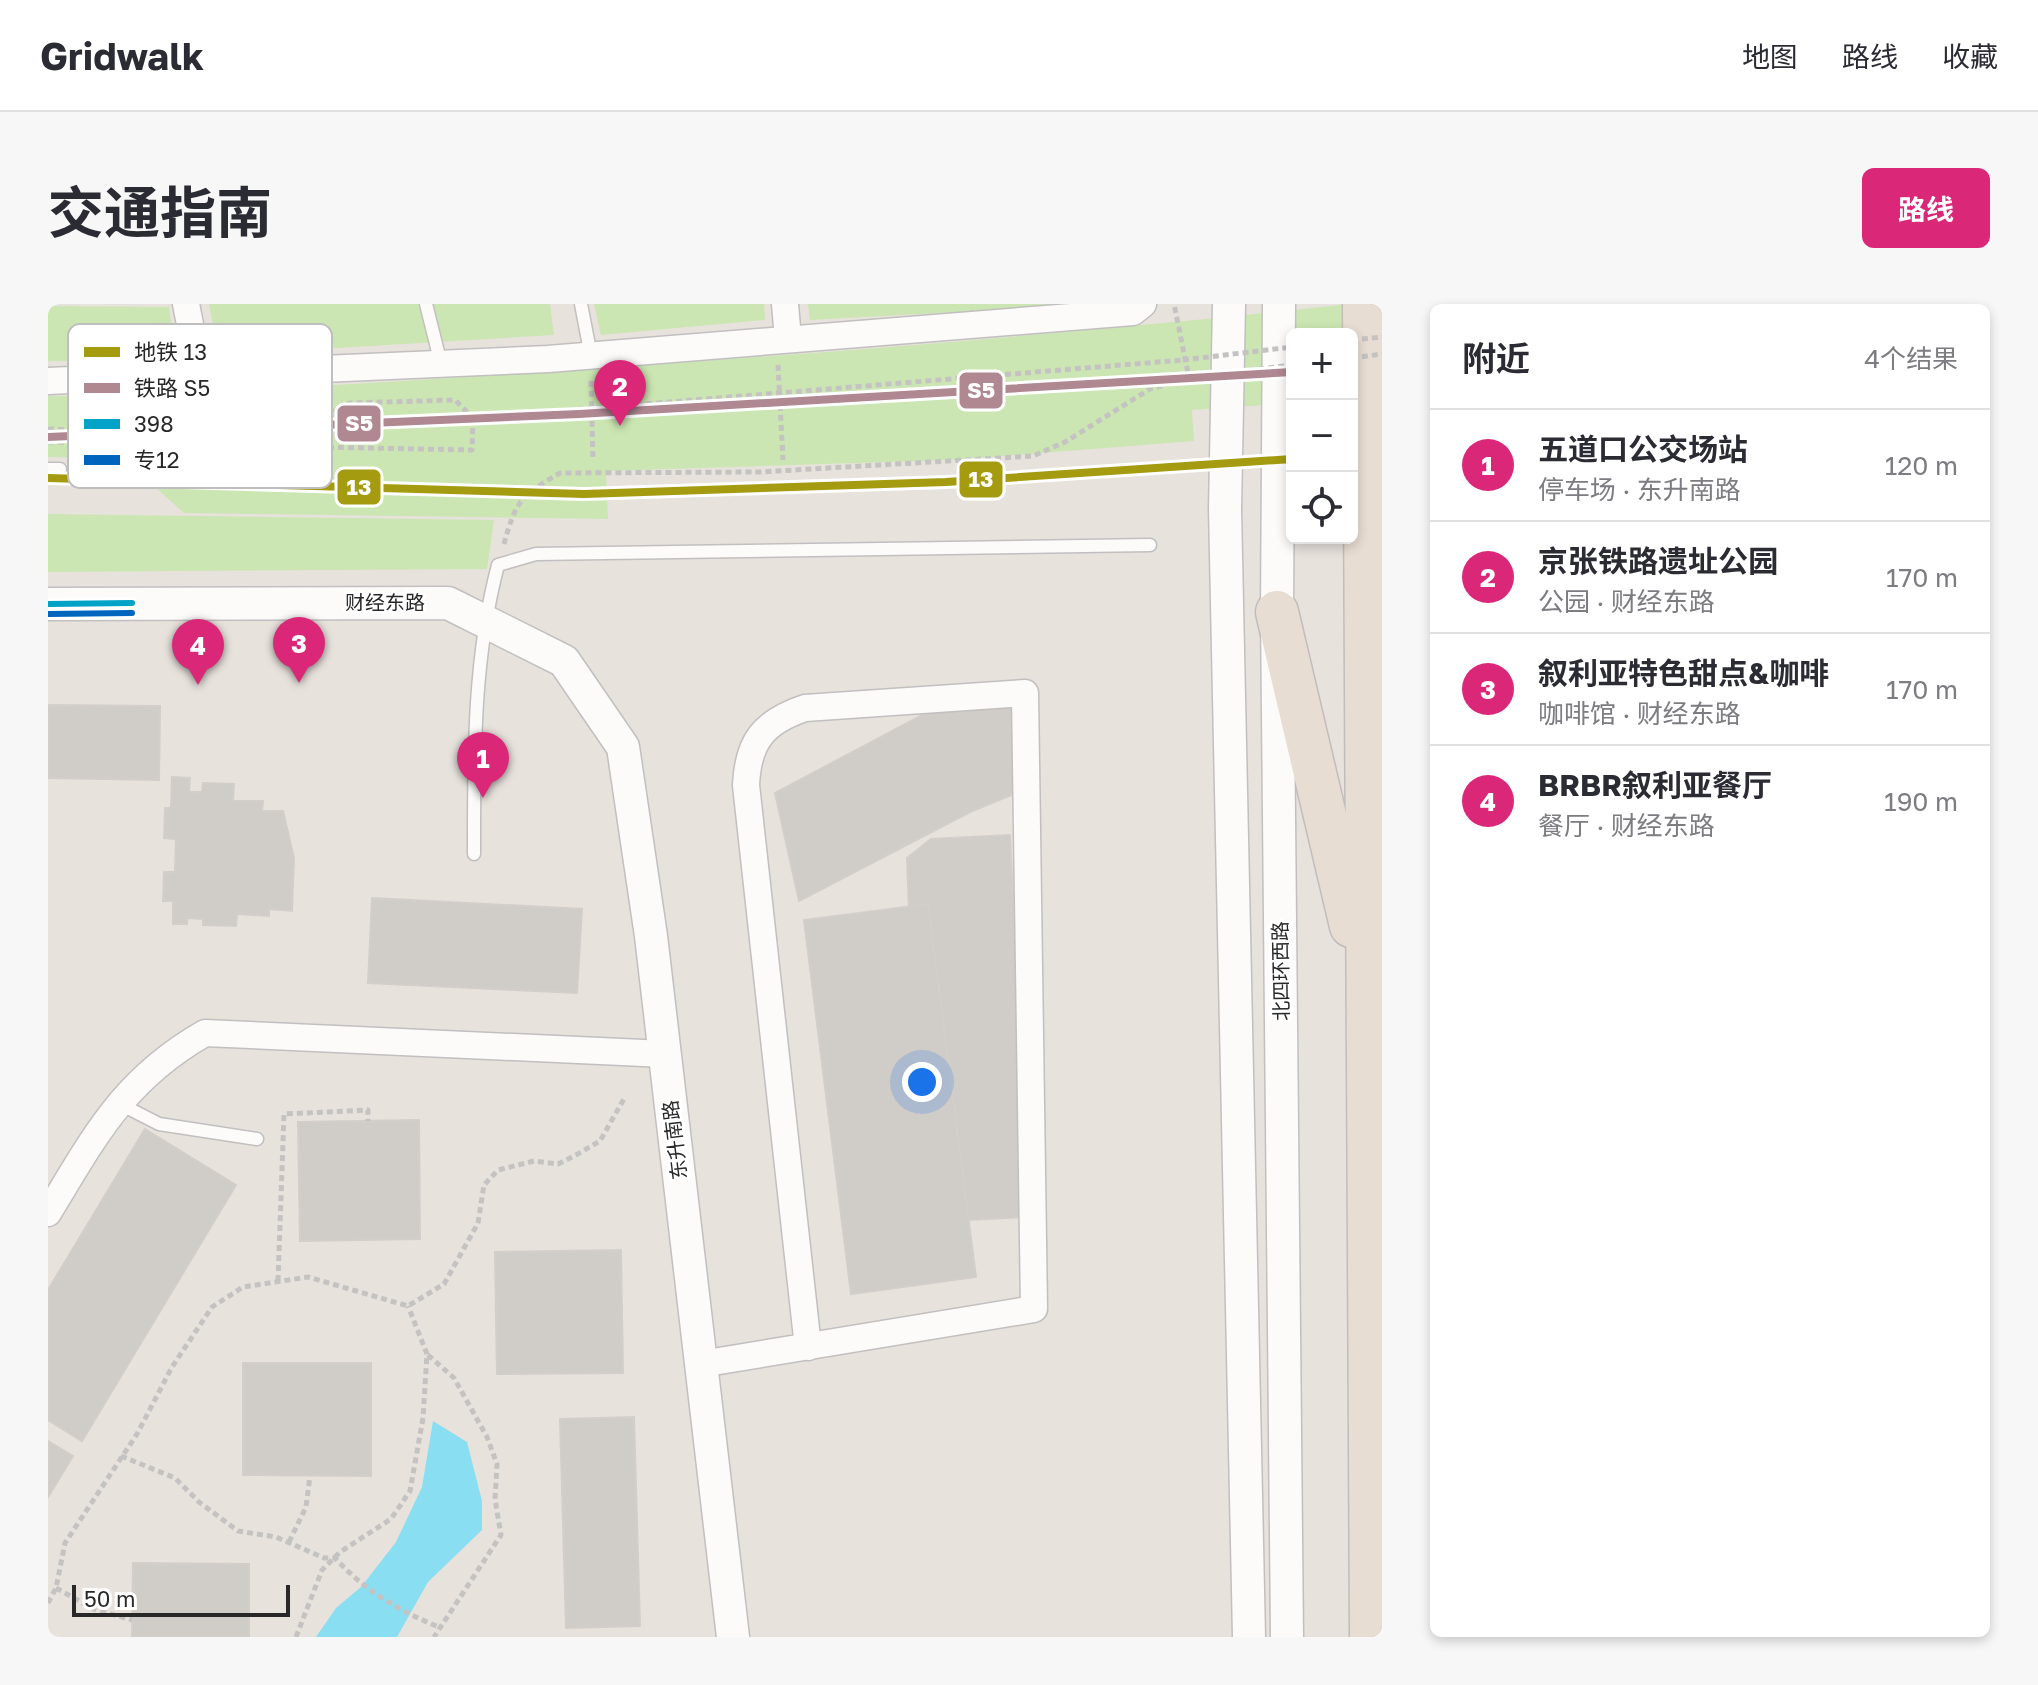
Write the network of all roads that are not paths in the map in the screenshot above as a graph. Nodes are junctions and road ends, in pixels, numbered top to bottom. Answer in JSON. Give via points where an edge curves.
{"nodes":[{"id":1,"x":186,"y":304,"type":"edge"},
{"id":2,"x":426,"y":304,"type":"edge"},
{"id":3,"x":581,"y":304,"type":"edge"},
{"id":4,"x":785,"y":304,"type":"edge"},
{"id":5,"x":1143,"y":304,"type":"edge"},
{"id":6,"x":1229,"y":304,"type":"edge"},
{"id":7,"x":1279,"y":304,"type":"edge"},
{"id":8,"x":1364,"y":304,"type":"edge"},
{"id":9,"x":190,"y":324,"type":"edge"},
{"id":10,"x":782,"y":340,"type":"junction"},
{"id":11,"x":591,"y":356,"type":"junction"},
{"id":12,"x":441,"y":364,"type":"junction"},
{"id":13,"x":332,"y":369,"type":"edge"},
{"id":14,"x":68,"y":380,"type":"edge"},
{"id":15,"x":48,"y":381,"type":"edge"},
{"id":16,"x":1150,"y":545,"type":"dead end"},
{"id":17,"x":48,"y":604,"type":"edge"},
{"id":18,"x":1277,"y":612,"type":"junction"},
{"id":19,"x":483,"y":621,"type":"junction"},
{"id":20,"x":564,"y":661,"type":"joint"},
{"id":21,"x":474,"y":854,"type":"dead end"},
{"id":22,"x":1369,"y":1000,"type":"junction"},
{"id":23,"x":665,"y":1054,"type":"junction"},
{"id":24,"x":118,"y":1103,"type":"junction"},
{"id":25,"x":257,"y":1139,"type":"dead end"},
{"id":26,"x":48,"y":1213,"type":"edge"},
{"id":27,"x":808,"y":1347,"type":"junction"},
{"id":28,"x":701,"y":1364,"type":"junction"},
{"id":29,"x":733,"y":1637,"type":"edge"},
{"id":30,"x":1249,"y":1637,"type":"edge"},
{"id":31,"x":1287,"y":1637,"type":"edge"},
{"id":32,"x":1371,"y":1637,"type":"edge"}],
"edges":[{"from":1,"to":9,"type":"street"},
{"from":2,"to":12,"type":"lane"},
{"from":3,"to":11,"type":"lane"},
{"from":4,"to":10,"type":"street"},
{"from":5,"to":10,"type":"street","via":[[1133,312]]},
{"from":6,"to":30,"type":"street","via":[[1225,509]]},
{"from":7,"to":18,"type":"street","name":"北四环西路"},
{"from":8,"to":22,"type":"highway"},
{"from":10,"to":11,"type":"street"},
{"from":11,"to":12,"type":"street"},
{"from":12,"to":13,"type":"street"},
{"from":14,"to":15,"type":"street"},
{"from":16,"to":19,"type":"lane","via":[[536,554],[498,565]]},
{"from":17,"to":19,"type":"street","name":"财经东路","via":[[448,603]]},
{"from":18,"to":22,"type":"highway"},
{"from":18,"to":31,"type":"street","name":"北四环西路"},
{"from":19,"to":20,"type":"street","name":"财经东路"},
{"from":19,"to":21,"type":"lane","via":[[474,739]]},
{"from":20,"to":23,"type":"street","name":"东升南路","via":[[623,747]]},
{"from":22,"to":32,"type":"highway"},
{"from":23,"to":24,"type":"street","via":[[205,1033],[170,1054]]},
{"from":23,"to":28,"type":"street","name":"东升南路"},
{"from":24,"to":25,"type":"lane","via":[[159,1124]]},
{"from":24,"to":26,"type":"street"},
{"from":27,"to":27,"type":"street","via":[[1034,1309],[1025,693],[805,708],[780,716],[747,756]]},
{"from":27,"to":28,"type":"street"},
{"from":28,"to":29,"type":"street","name":"东升南路"}]}
